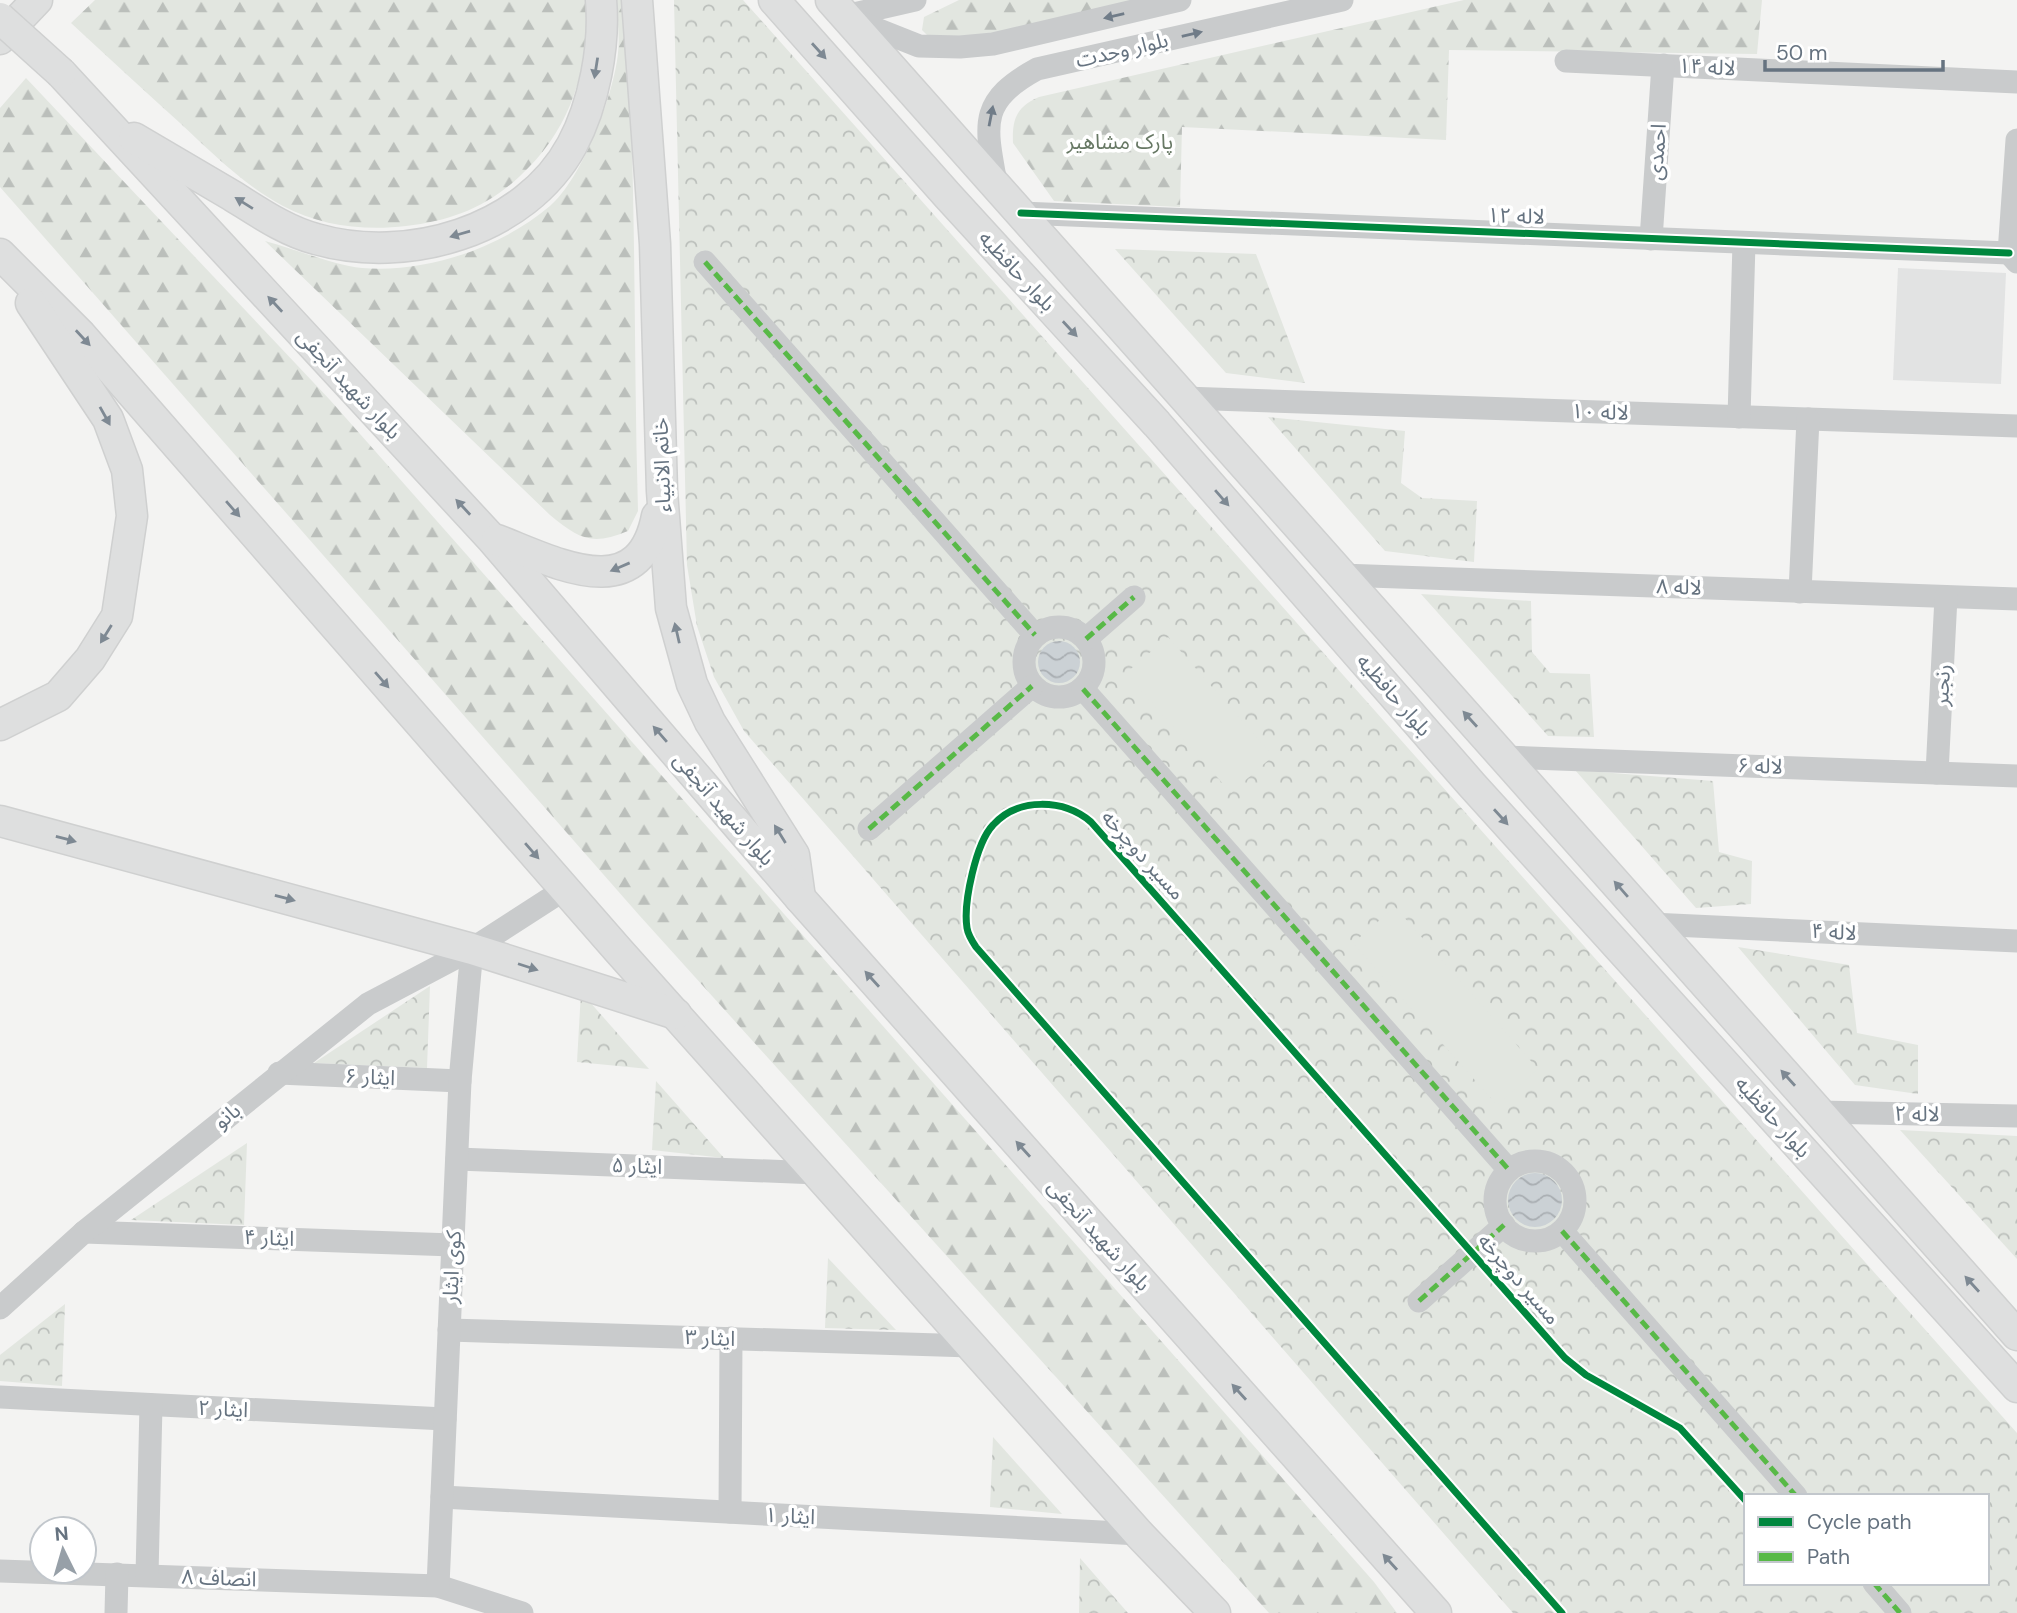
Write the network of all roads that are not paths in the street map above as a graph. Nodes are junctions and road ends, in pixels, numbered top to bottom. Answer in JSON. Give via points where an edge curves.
{"nodes":[{"id":1,"x":37,"y":0,"type":"edge"},
{"id":2,"x":601,"y":0,"type":"edge"},
{"id":3,"x":637,"y":0,"type":"edge"},
{"id":4,"x":774,"y":0,"type":"edge"},
{"id":5,"x":915,"y":0,"type":"edge"},
{"id":6,"x":1180,"y":0,"type":"edge"},
{"id":7,"x":1342,"y":0,"type":"edge"},
{"id":8,"x":838,"y":8,"type":"edge"},
{"id":9,"x":0,"y":18,"type":"edge"},
{"id":10,"x":0,"y":39,"type":"edge"},
{"id":11,"x":1566,"y":61,"type":"dead end"},
{"id":12,"x":1662,"y":65,"type":"junction"},
{"id":13,"x":2017,"y":82,"type":"edge"},
{"id":14,"x":107,"y":122,"type":"junction"},
{"id":15,"x":2017,"y":140,"type":"edge"},
{"id":16,"x":996,"y":183,"type":"junction"},
{"id":17,"x":1021,"y":214,"type":"junction"},
{"id":18,"x":1651,"y":239,"type":"junction"},
{"id":19,"x":1744,"y":243,"type":"junction"},
{"id":20,"x":0,"y":255,"type":"edge"},
{"id":21,"x":2013,"y":258,"type":"edge"},
{"id":22,"x":705,"y":262,"type":"dead end"},
{"id":23,"x":1184,"y":398,"type":"junction"},
{"id":24,"x":1739,"y":416,"type":"junction"},
{"id":25,"x":1808,"y":419,"type":"junction"},
{"id":26,"x":2017,"y":426,"type":"edge"},
{"id":27,"x":662,"y":491,"type":"junction"},
{"id":28,"x":491,"y":538,"type":"junction"},
{"id":29,"x":1341,"y":575,"type":"junction"},
{"id":30,"x":1800,"y":592,"type":"junction"},
{"id":31,"x":1134,"y":597,"type":"dead end"},
{"id":32,"x":1947,"y":597,"type":"junction"},
{"id":33,"x":2017,"y":599,"type":"edge"},
{"id":34,"x":1035,"y":635,"type":"junction"},
{"id":35,"x":1086,"y":639,"type":"junction"},
{"id":36,"x":1032,"y":686,"type":"junction"},
{"id":37,"x":1083,"y":689,"type":"junction"},
{"id":38,"x":0,"y":725,"type":"edge"},
{"id":39,"x":1504,"y":757,"type":"junction"},
{"id":40,"x":1937,"y":773,"type":"junction"},
{"id":41,"x":2017,"y":776,"type":"edge"},
{"id":42,"x":1472,"y":785,"type":"junction"},
{"id":43,"x":0,"y":821,"type":"edge"},
{"id":44,"x":869,"y":830,"type":"dead end"},
{"id":45,"x":565,"y":889,"type":"junction"},
{"id":46,"x":800,"y":898,"type":"junction"},
{"id":47,"x":1651,"y":924,"type":"junction"},
{"id":48,"x":2017,"y":941,"type":"edge"},
{"id":49,"x":472,"y":949,"type":"junction"},
{"id":50,"x":678,"y":1015,"type":"junction"},
{"id":51,"x":279,"y":1073,"type":"junction"},
{"id":52,"x":460,"y":1082,"type":"junction"},
{"id":53,"x":1818,"y":1112,"type":"junction"},
{"id":54,"x":2017,"y":1116,"type":"edge"},
{"id":55,"x":457,"y":1159,"type":"junction"},
{"id":56,"x":1508,"y":1170,"type":"junction"},
{"id":57,"x":818,"y":1172,"type":"junction"},
{"id":58,"x":1504,"y":1226,"type":"junction"},
{"id":59,"x":1562,"y":1231,"type":"junction"},
{"id":60,"x":84,"y":1232,"type":"junction"},
{"id":61,"x":453,"y":1245,"type":"junction"},
{"id":62,"x":1419,"y":1300,"type":"dead end"},
{"id":63,"x":0,"y":1308,"type":"edge"},
{"id":64,"x":449,"y":1330,"type":"junction"},
{"id":65,"x":2017,"y":1335,"type":"edge"},
{"id":66,"x":731,"y":1338,"type":"junction"},
{"id":67,"x":971,"y":1346,"type":"junction"},
{"id":68,"x":2017,"y":1387,"type":"edge"},
{"id":69,"x":0,"y":1397,"type":"edge"},
{"id":70,"x":151,"y":1405,"type":"junction"},
{"id":71,"x":445,"y":1419,"type":"junction"},
{"id":72,"x":1794,"y":1494,"type":"edge"},
{"id":73,"x":442,"y":1497,"type":"junction"},
{"id":74,"x":730,"y":1512,"type":"junction"},
{"id":75,"x":1139,"y":1534,"type":"junction"},
{"id":76,"x":0,"y":1571,"type":"edge"},
{"id":77,"x":117,"y":1574,"type":"junction"},
{"id":78,"x":147,"y":1575,"type":"junction"},
{"id":79,"x":1876,"y":1585,"type":"edge"},
{"id":80,"x":438,"y":1586,"type":"junction"},
{"id":81,"x":116,"y":1613,"type":"edge"},
{"id":82,"x":522,"y":1613,"type":"edge"},
{"id":83,"x":1215,"y":1613,"type":"edge"},
{"id":84,"x":1436,"y":1613,"type":"edge"},
{"id":85,"x":1900,"y":1613,"type":"edge"}],
"edges":[{"from":1,"to":10,"type":"main road"},
{"from":2,"to":14,"type":"main road","one_way":true,"via":[[603,22],[593,88],[572,145],[544,181],[512,209],[470,232],[417,245],[364,249],[314,239],[266,218]]},
{"from":3,"to":27,"type":"main road","name":"خاتم الانبیاء","via":[[655,243]]},
{"from":4,"to":42,"type":"main road","name":"بلوار حافظیه","one_way":true,"via":[[1157,424]]},
{"from":5,"to":8,"type":"street"},
{"from":6,"to":8,"type":"street","name":"بلوار وحدت","one_way":true,"via":[[993,44],[960,47],[919,46]]},
{"from":16,"to":7,"type":"street","name":"بلوار وحدت","one_way":true,"via":[[990,152],[991,110],[1004,90],[1037,69]]},
{"from":8,"to":16,"type":"main road","name":"بلوار حافظیه"},
{"from":9,"to":14,"type":"main road","name":"بلوار شهید آنجفی","bridge":true},
{"from":11,"to":12,"type":"street","name":"لاله ۱۴"},
{"from":12,"to":13,"type":"street","name":"لاله ۱۴"},
{"from":12,"to":18,"type":"street","name":"احمدی"},
{"from":28,"to":14,"type":"main road","name":"بلوار شهید آنجفی","one_way":true},
{"from":15,"to":21,"type":"street"},
{"from":16,"to":17,"type":"main road","name":"بلوار حافظیه"},
{"from":17,"to":18,"type":"street","name":"لاله ۱۲"},
{"from":17,"to":23,"type":"main road","name":"بلوار حافظیه"},
{"from":18,"to":19,"type":"street","name":"لاله ۱۲"},
{"from":19,"to":21,"type":"street","name":"لاله ۱۲"},
{"from":19,"to":24,"type":"street"},
{"from":20,"to":38,"type":"main road","one_way":true,"via":[[108,419],[127,470],[132,516],[117,616],[90,659],[58,696]]},
{"from":20,"to":45,"type":"main road","one_way":true,"via":[[80,335]]},
{"from":22,"to":34,"type":"street"},
{"from":23,"to":24,"type":"street","name":"لاله ۱۰"},
{"from":23,"to":29,"type":"main road","name":"بلوار حافظیه"},
{"from":24,"to":25,"type":"street","name":"لاله ۱۰"},
{"from":25,"to":26,"type":"street","name":"لاله ۱۰"},
{"from":25,"to":30,"type":"street"},
{"from":27,"to":28,"type":"main road","one_way":true,"via":[[647,550],[606,573],[575,570]]},
{"from":46,"to":27,"type":"main road","name":"خاتم الانبیاء","one_way":true,"via":[[794,855],[691,684],[671,608]]},
{"from":46,"to":28,"type":"main road","name":"بلوار شهید آنجفی","one_way":true},
{"from":29,"to":30,"type":"street","name":"لاله ۸"},
{"from":39,"to":29,"type":"main road","name":"بلوار حافظیه","one_way":true},
{"from":30,"to":32,"type":"street","name":"لاله ۸"},
{"from":31,"to":35,"type":"street"},
{"from":32,"to":33,"type":"street","name":"لاله ۸"},
{"from":32,"to":40,"type":"street","name":"رنجبر"},
{"from":34,"to":35,"type":"street","via":[[1062,626]]},
{"from":34,"to":36,"type":"street","via":[[1023,660]]},
{"from":35,"to":37,"type":"street","via":[[1095,664]]},
{"from":36,"to":37,"type":"street","via":[[1057,698]]},
{"from":36,"to":44,"type":"street"},
{"from":37,"to":56,"type":"street"},
{"from":39,"to":40,"type":"street","name":"لاله ۶"},
{"from":39,"to":42,"type":"main road"},
{"from":47,"to":39,"type":"main road","name":"بلوار حافظیه","one_way":true},
{"from":40,"to":41,"type":"street","name":"لاله ۶"},
{"from":42,"to":68,"type":"main road","name":"بلوار حافظیه","one_way":true},
{"from":43,"to":49,"type":"main road","one_way":true},
{"from":45,"to":49,"type":"street","name":"بانو"},
{"from":45,"to":50,"type":"main road"},
{"from":84,"to":46,"type":"main road","name":"بلوار شهید آنجفی","one_way":true},
{"from":47,"to":48,"type":"street","name":"لاله ۴"},
{"from":53,"to":47,"type":"main road","name":"بلوار حافظیه","one_way":true},
{"from":49,"to":50,"type":"main road","one_way":true},
{"from":49,"to":51,"type":"street","name":"بانو","via":[[368,1004]]},
{"from":49,"to":52,"type":"street","name":"کوی ایثار"},
{"from":50,"to":57,"type":"main road"},
{"from":51,"to":52,"type":"street","name":"ایثار ۶"},
{"from":51,"to":60,"type":"street","name":"بانو"},
{"from":52,"to":55,"type":"street","name":"کوی ایثار"},
{"from":53,"to":54,"type":"street","name":"لاله ۲"},
{"from":65,"to":53,"type":"main road","name":"بلوار حافظیه","one_way":true},
{"from":55,"to":57,"type":"street","name":"ایثار ۵"},
{"from":55,"to":61,"type":"street","name":"کوی ایثار"},
{"from":56,"to":58,"type":"street","via":[[1495,1194]]},
{"from":56,"to":59,"type":"street","via":[[1534,1160],[1561,1169],[1575,1193],[1571,1220]]},
{"from":57,"to":67,"type":"main road"},
{"from":58,"to":59,"type":"street","via":[[1522,1239],[1536,1241]]},
{"from":58,"to":62,"type":"street"},
{"from":59,"to":72,"type":"street"},
{"from":60,"to":61,"type":"street","name":"ایثار ۴"},
{"from":60,"to":63,"type":"street","name":"بانو"},
{"from":61,"to":64,"type":"street","name":"کوی ایثار"},
{"from":64,"to":66,"type":"street","name":"ایثار ۳"},
{"from":64,"to":71,"type":"street","name":"کوی ایثار"},
{"from":66,"to":67,"type":"street","name":"ایثار ۳"},
{"from":66,"to":74,"type":"street"},
{"from":67,"to":75,"type":"main road"},
{"from":69,"to":70,"type":"street","name":"ایثار ۲"},
{"from":70,"to":71,"type":"street","name":"ایثار ۲"},
{"from":70,"to":78,"type":"street"},
{"from":71,"to":73,"type":"street","name":"کوی ایثار"},
{"from":73,"to":74,"type":"street","name":"ایثار ۱"},
{"from":73,"to":80,"type":"street","name":"کوی ایثار"},
{"from":74,"to":75,"type":"street","name":"ایثار ۱"},
{"from":75,"to":83,"type":"main road"},
{"from":76,"to":77,"type":"street","name":"انصاف ۸"},
{"from":77,"to":78,"type":"street","name":"انصاف ۸"},
{"from":77,"to":81,"type":"street"},
{"from":78,"to":80,"type":"street","name":"انصاف ۸"},
{"from":79,"to":85,"type":"street"},
{"from":80,"to":82,"type":"street","name":"انصاف ۸"}]}
